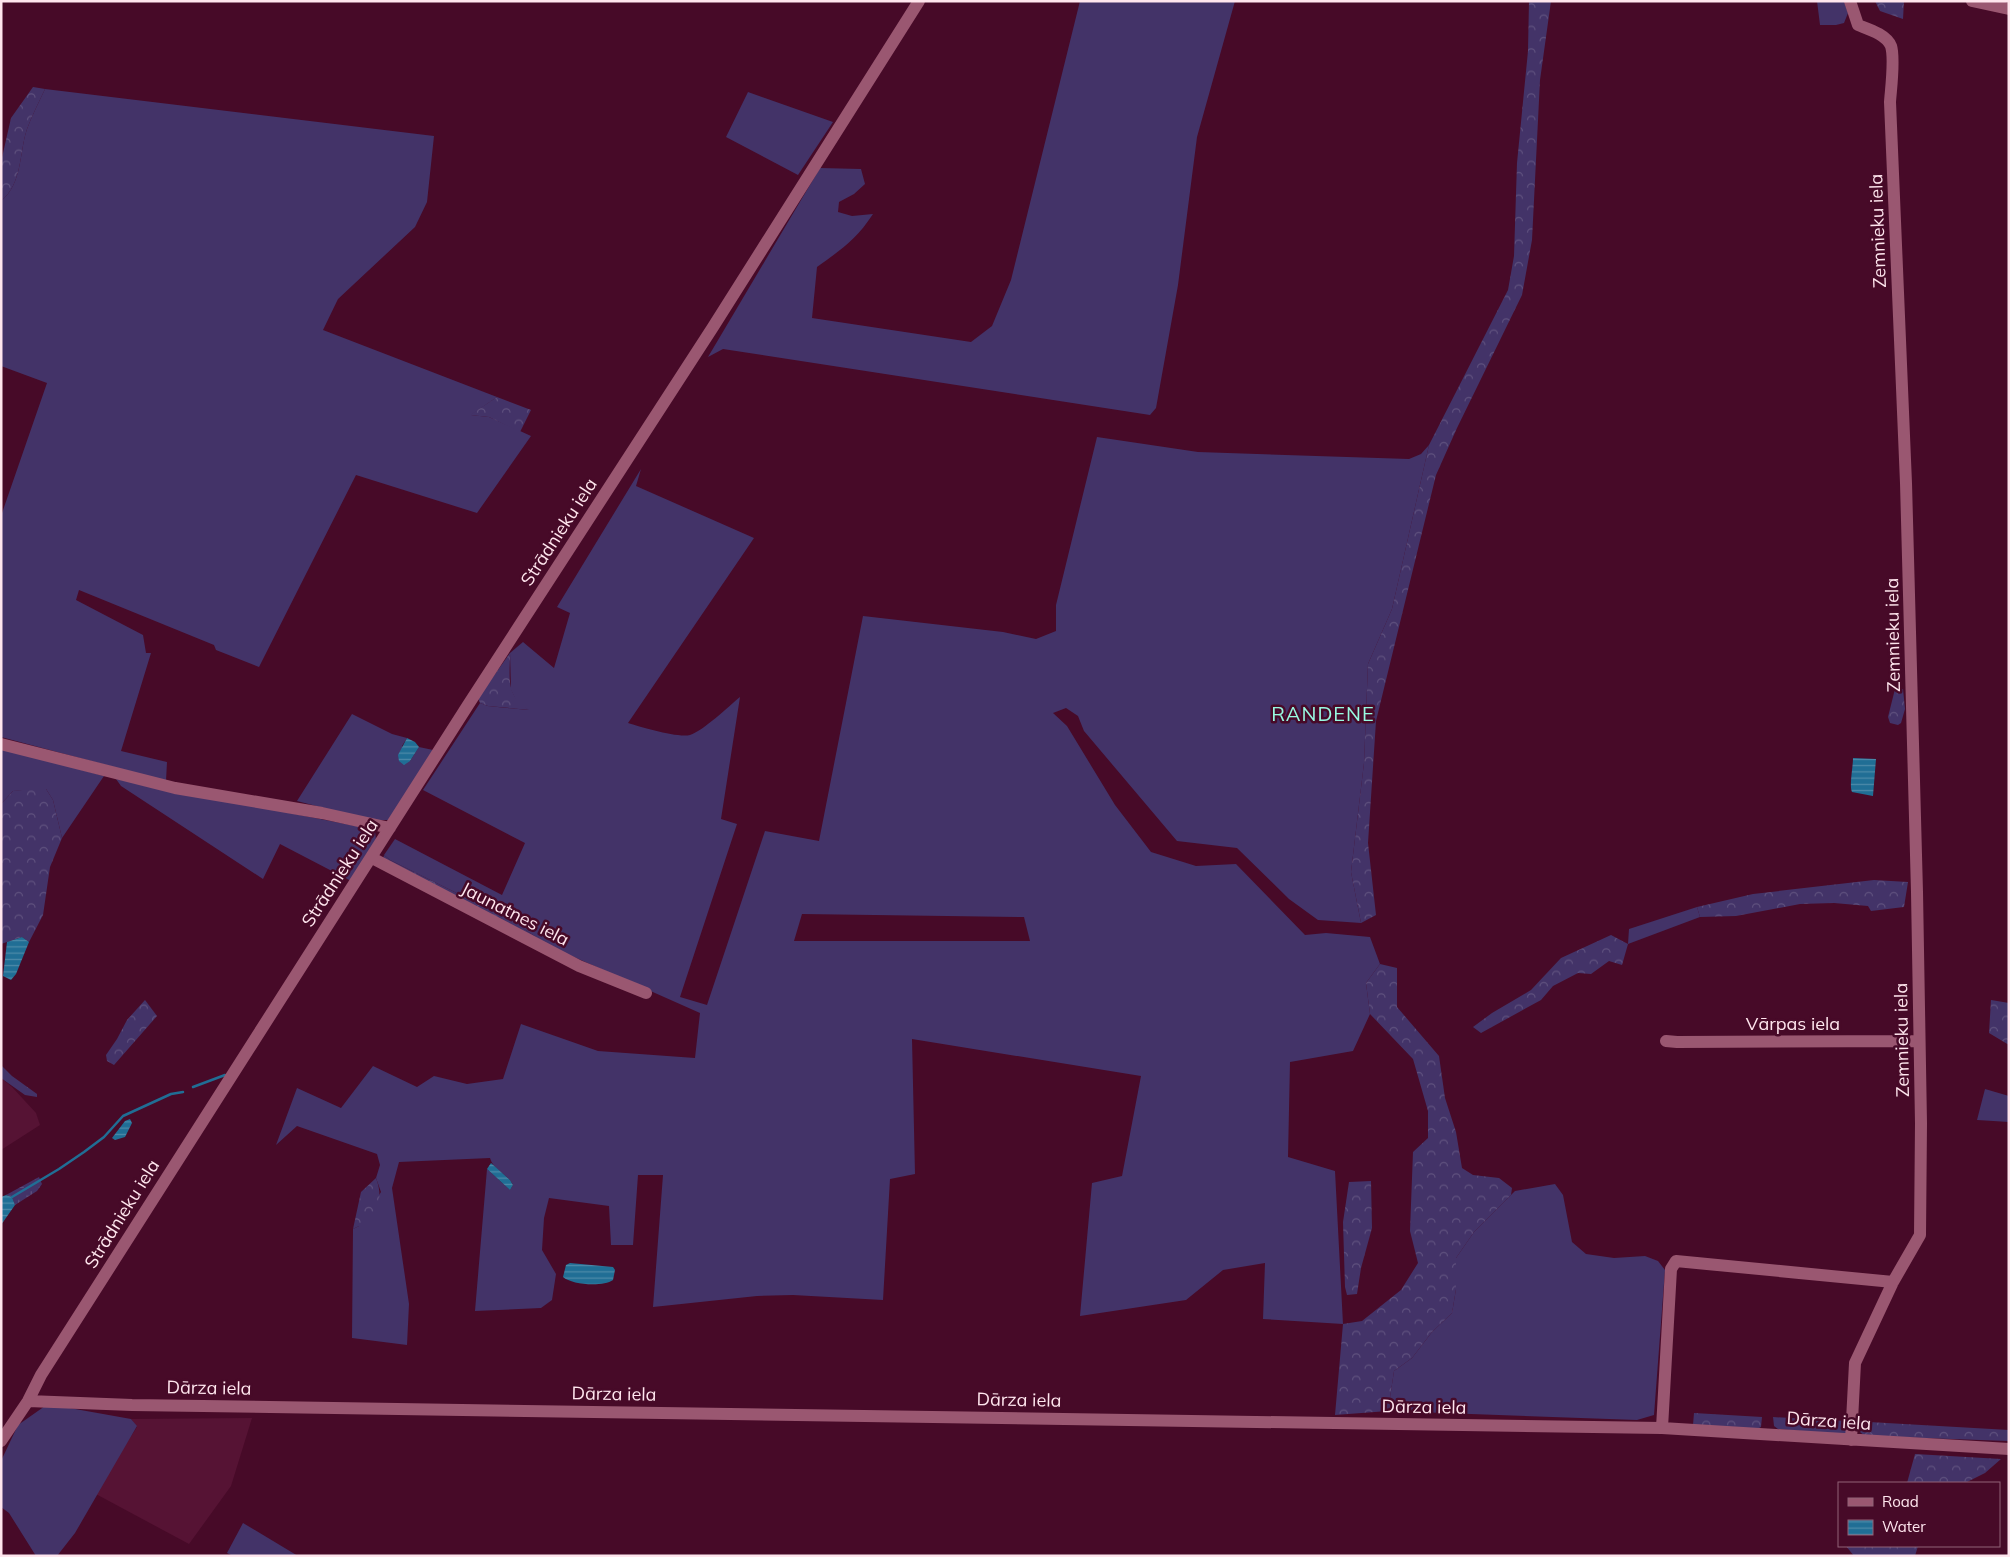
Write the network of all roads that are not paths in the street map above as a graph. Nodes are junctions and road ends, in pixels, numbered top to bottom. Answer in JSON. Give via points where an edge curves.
{"nodes":[{"id":1,"x":919,"y":1,"type":"edge"},
{"id":2,"x":1850,"y":1,"type":"edge"},
{"id":3,"x":1972,"y":1,"type":"edge"},
{"id":4,"x":1990,"y":6,"type":"junction"},
{"id":5,"x":2009,"y":9,"type":"edge"},
{"id":6,"x":2009,"y":13,"type":"edge"},
{"id":7,"x":1,"y":744,"type":"edge"},
{"id":8,"x":390,"y":828,"type":"junction"},
{"id":9,"x":372,"y":858,"type":"junction"},
{"id":10,"x":646,"y":993,"type":"dead end"},
{"id":11,"x":1666,"y":1040,"type":"dead end"},
{"id":12,"x":1919,"y":1041,"type":"junction"},
{"id":13,"x":1893,"y":1282,"type":"junction"},
{"id":14,"x":28,"y":1401,"type":"junction"},
{"id":15,"x":1662,"y":1428,"type":"junction"},
{"id":16,"x":1851,"y":1440,"type":"junction"},
{"id":17,"x":1,"y":1441,"type":"edge"},
{"id":18,"x":2009,"y":1449,"type":"edge"}],
"edges":[{"from":1,"to":8,"type":"street","name":"Strādnieku iela"},
{"from":2,"to":12,"type":"street","name":"Zemnieku iela","via":[[1858,25],[1884,38],[1892,56],[1890,102],[1906,482]]},
{"from":3,"to":4,"type":"street"},
{"from":4,"to":5,"type":"street"},
{"from":4,"to":6,"type":"street"},
{"from":7,"to":8,"type":"street","via":[[175,788]]},
{"from":8,"to":9,"type":"street","name":"Strādnieku iela"},
{"from":9,"to":10,"type":"street","name":"Jaunatnes iela","via":[[578,966]]},
{"from":9,"to":14,"type":"street","name":"Strādnieku iela"},
{"from":11,"to":12,"type":"street","name":"Vārpas iela"},
{"from":12,"to":13,"type":"street","name":"Zemnieku iela","via":[[1920,1235]]},
{"from":13,"to":15,"type":"street","via":[[1676,1261],[1671,1269]]},
{"from":13,"to":16,"type":"street","name":"Zemnieku iela","via":[[1855,1363]]},
{"from":14,"to":15,"type":"street","name":"Dārza iela"},
{"from":14,"to":17,"type":"street","name":"Strādnieku iela"},
{"from":15,"to":16,"type":"street","name":"Dārza iela"},
{"from":16,"to":18,"type":"street","name":"Dārza iela"}]}
